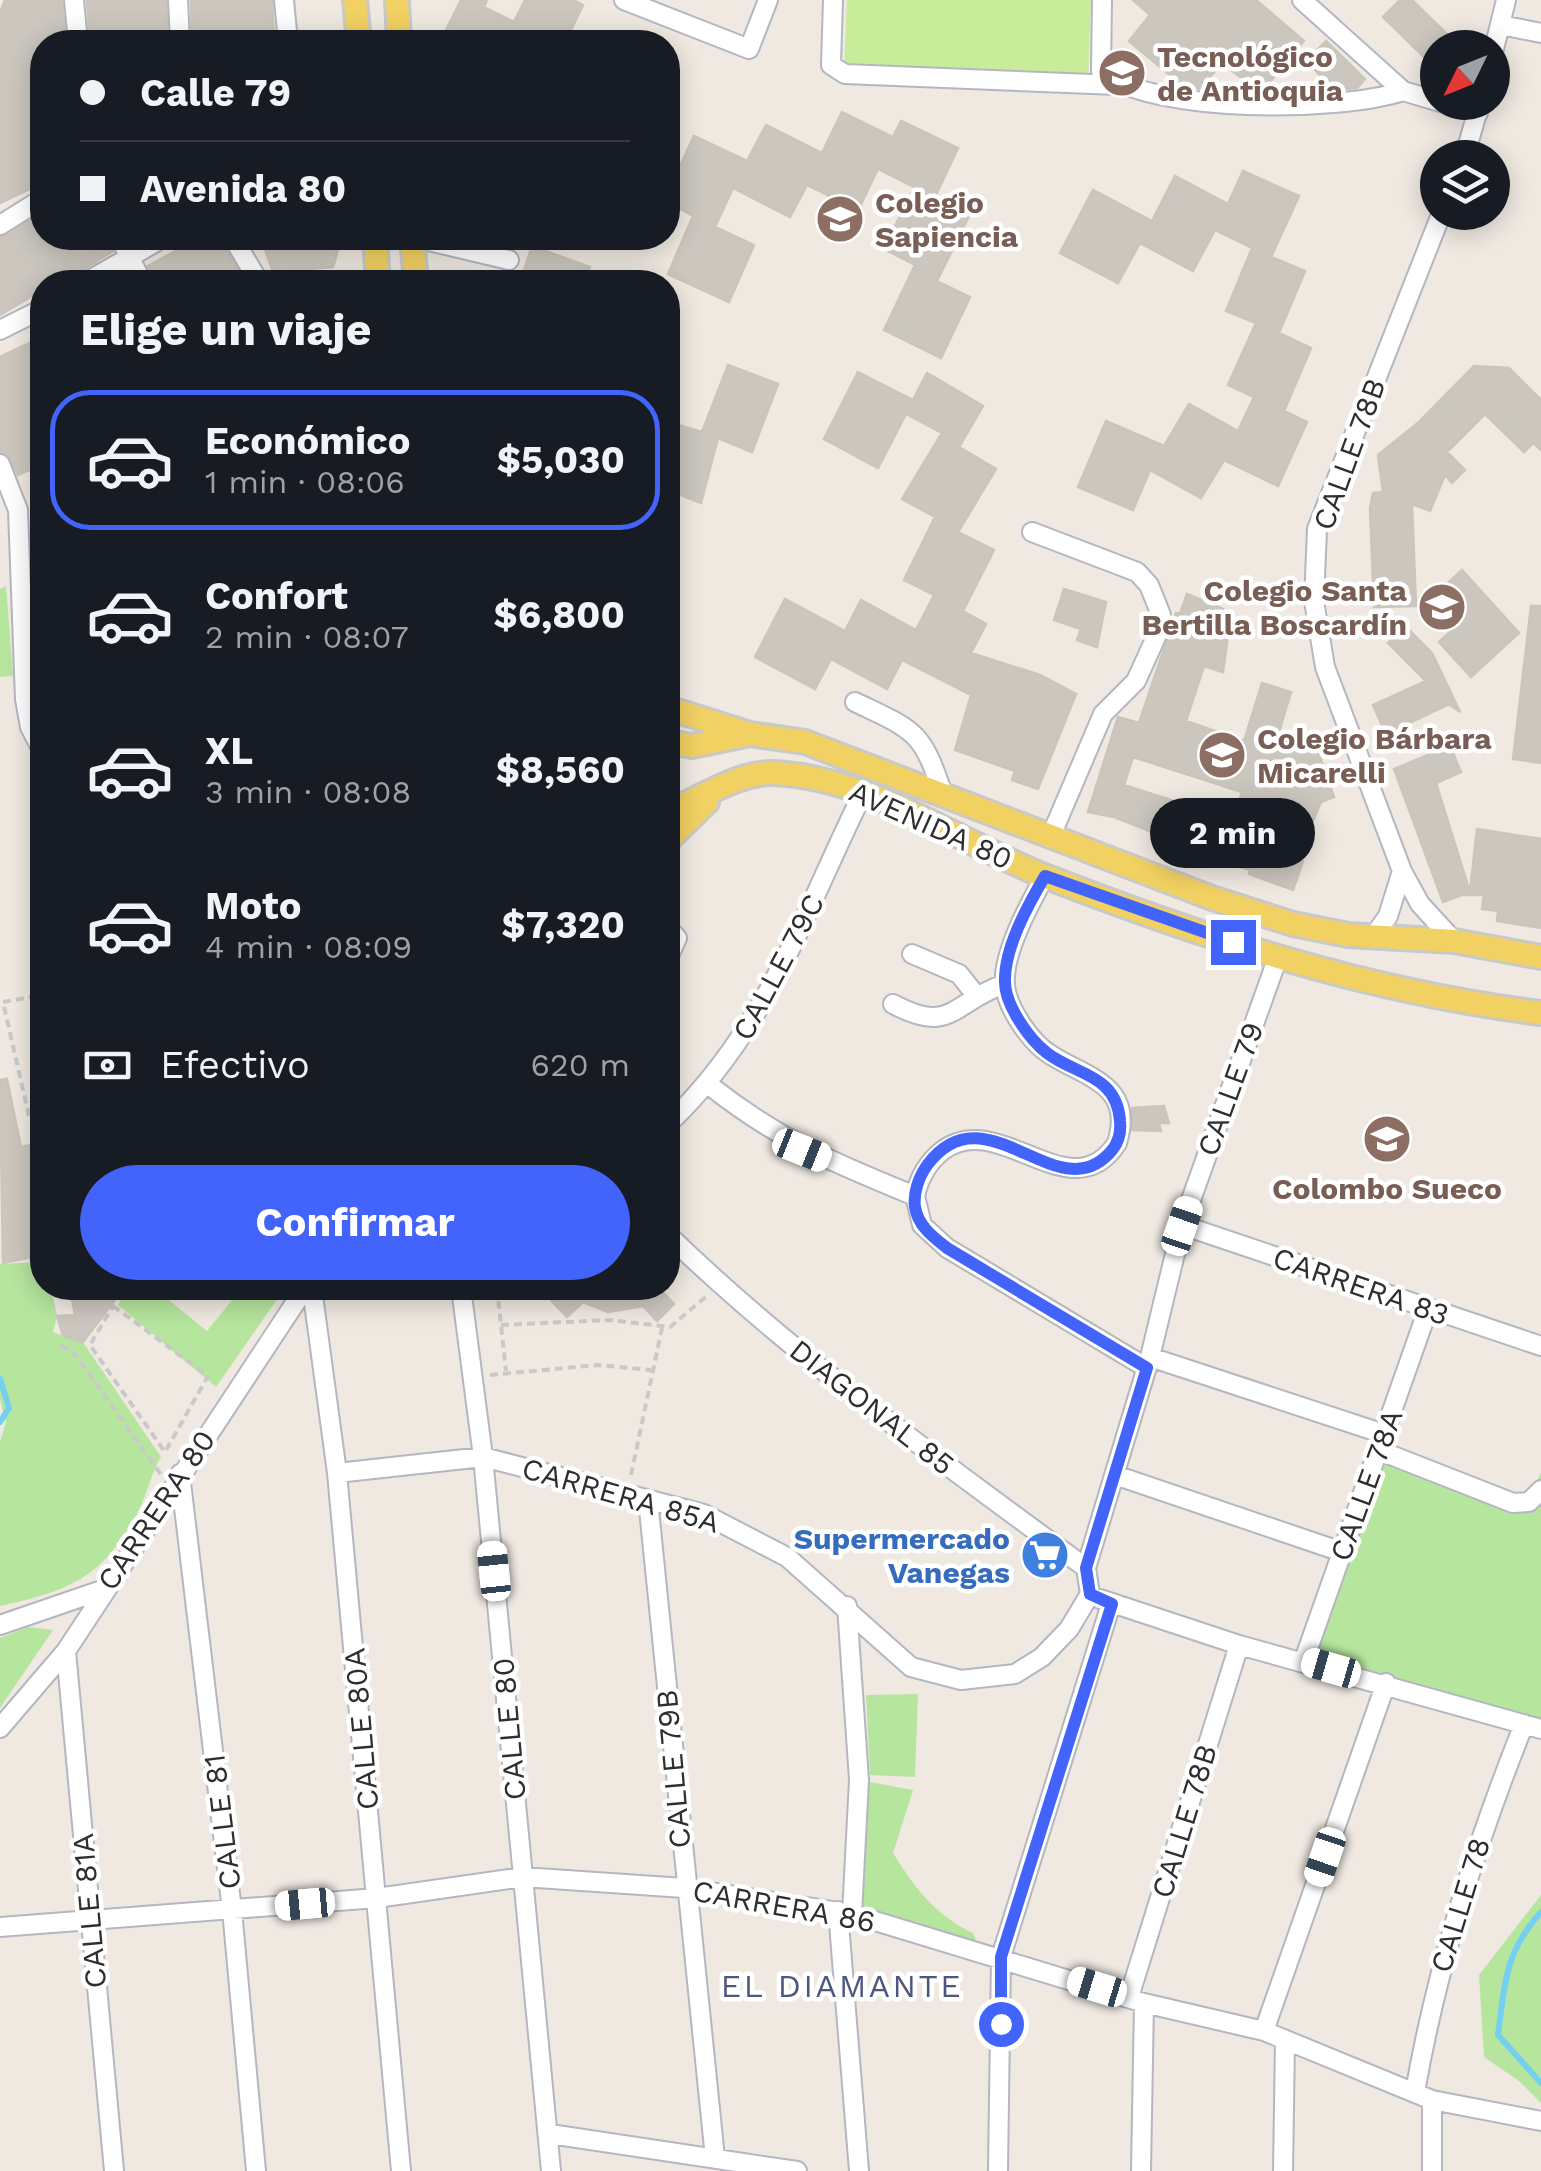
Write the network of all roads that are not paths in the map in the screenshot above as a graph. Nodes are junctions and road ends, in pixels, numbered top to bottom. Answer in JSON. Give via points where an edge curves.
{"nodes":[{"id":1,"x":74,"y":0,"type":"edge"},
{"id":2,"x":178,"y":0,"type":"edge"},
{"id":3,"x":284,"y":0,"type":"edge"},
{"id":4,"x":355,"y":0,"type":"edge"},
{"id":5,"x":397,"y":0,"type":"edge"},
{"id":6,"x":624,"y":0,"type":"edge"},
{"id":7,"x":768,"y":0,"type":"edge"},
{"id":8,"x":833,"y":0,"type":"edge"},
{"id":9,"x":1102,"y":0,"type":"edge"},
{"id":10,"x":1302,"y":0,"type":"edge"},
{"id":11,"x":1506,"y":0,"type":"edge"},
{"id":12,"x":1501,"y":25,"type":"junction"},
{"id":13,"x":77,"y":30,"type":"edge"},
{"id":14,"x":179,"y":30,"type":"edge"},
{"id":15,"x":287,"y":30,"type":"edge"},
{"id":16,"x":358,"y":30,"type":"edge"},
{"id":17,"x":398,"y":30,"type":"edge"},
{"id":18,"x":1500,"y":30,"type":"edge"},
{"id":19,"x":1541,"y":33,"type":"edge"},
{"id":20,"x":1118,"y":85,"type":"junction"},
{"id":21,"x":1403,"y":91,"type":"junction"},
{"id":22,"x":1420,"y":95,"type":"edge"},
{"id":23,"x":30,"y":206,"type":"edge"},
{"id":24,"x":0,"y":225,"type":"edge"},
{"id":25,"x":1435,"y":230,"type":"edge"},
{"id":26,"x":125,"y":250,"type":"edge"},
{"id":27,"x":141,"y":250,"type":"edge"},
{"id":28,"x":466,"y":250,"type":"edge"},
{"id":29,"x":128,"y":257,"type":"junction"},
{"id":30,"x":510,"y":260,"type":"dead end"},
{"id":31,"x":106,"y":270,"type":"edge"},
{"id":32,"x":135,"y":270,"type":"edge"},
{"id":33,"x":30,"y":318,"type":"edge"},
{"id":34,"x":0,"y":330,"type":"edge"},
{"id":35,"x":0,"y":464,"type":"edge"},
{"id":36,"x":1032,"y":532,"type":"dead end"},
{"id":37,"x":17,"y":567,"type":"junction"},
{"id":38,"x":0,"y":576,"type":"edge"},
{"id":39,"x":856,"y":702,"type":"dead end"},
{"id":40,"x":680,"y":712,"type":"edge"},
{"id":41,"x":30,"y":727,"type":"edge"},
{"id":42,"x":750,"y":734,"type":"junction"},
{"id":43,"x":680,"y":744,"type":"edge"},
{"id":44,"x":721,"y":790,"type":"junction"},
{"id":45,"x":863,"y":793,"type":"junction"},
{"id":46,"x":943,"y":794,"type":"junction"},
{"id":47,"x":680,"y":807,"type":"edge"},
{"id":48,"x":680,"y":829,"type":"edge"},
{"id":49,"x":1050,"y":838,"type":"junction"},
{"id":50,"x":1402,"y":871,"type":"junction"},
{"id":51,"x":1045,"y":876,"type":"junction"},
{"id":52,"x":1374,"y":936,"type":"junction"},
{"id":53,"x":1454,"y":941,"type":"junction"},
{"id":54,"x":912,"y":954,"type":"dead end"},
{"id":55,"x":1530,"y":955,"type":"edge"},
{"id":56,"x":1278,"y":957,"type":"junction"},
{"id":57,"x":1541,"y":973,"type":"edge"},
{"id":58,"x":1005,"y":984,"type":"junction"},
{"id":59,"x":975,"y":994,"type":"junction"},
{"id":60,"x":1541,"y":994,"type":"edge"},
{"id":61,"x":893,"y":1004,"type":"dead end"},
{"id":62,"x":1495,"y":1008,"type":"junction"},
{"id":63,"x":1541,"y":1013,"type":"edge"},
{"id":64,"x":709,"y":1085,"type":"junction"},
{"id":65,"x":680,"y":1113,"type":"edge"},
{"id":66,"x":914,"y":1196,"type":"junction"},
{"id":67,"x":1182,"y":1226,"type":"junction"},
{"id":68,"x":680,"y":1247,"type":"edge"},
{"id":69,"x":296,"y":1300,"type":"edge"},
{"id":70,"x":314,"y":1300,"type":"edge"},
{"id":71,"x":463,"y":1300,"type":"edge"},
{"id":72,"x":1428,"y":1310,"type":"junction"},
{"id":73,"x":1541,"y":1346,"type":"edge"},
{"id":74,"x":1149,"y":1362,"type":"junction"},
{"id":75,"x":1381,"y":1442,"type":"junction"},
{"id":76,"x":483,"y":1457,"type":"junction"},
{"id":77,"x":337,"y":1473,"type":"junction"},
{"id":78,"x":1115,"y":1475,"type":"junction"},
{"id":79,"x":175,"y":1481,"type":"junction"},
{"id":80,"x":1535,"y":1496,"type":"edge"},
{"id":81,"x":648,"y":1500,"type":"junction"},
{"id":82,"x":1342,"y":1552,"type":"junction"},
{"id":83,"x":1086,"y":1568,"type":"junction"},
{"id":84,"x":102,"y":1590,"type":"junction"},
{"id":85,"x":1090,"y":1594,"type":"junction"},
{"id":86,"x":1112,"y":1604,"type":"junction"},
{"id":87,"x":847,"y":1606,"type":"junction"},
{"id":88,"x":0,"y":1625,"type":"edge"},
{"id":89,"x":1239,"y":1645,"type":"junction"},
{"id":90,"x":66,"y":1651,"type":"junction"},
{"id":91,"x":1304,"y":1660,"type":"junction"},
{"id":92,"x":1386,"y":1683,"type":"junction"},
{"id":93,"x":1532,"y":1726,"type":"edge"},
{"id":94,"x":0,"y":1728,"type":"edge"},
{"id":95,"x":523,"y":1877,"type":"junction"},
{"id":96,"x":684,"y":1888,"type":"junction"},
{"id":97,"x":377,"y":1898,"type":"junction"},
{"id":98,"x":232,"y":1910,"type":"junction"},
{"id":99,"x":845,"y":1912,"type":"junction"},
{"id":100,"x":88,"y":1917,"type":"junction"},
{"id":101,"x":0,"y":1927,"type":"edge"},
{"id":102,"x":1001,"y":1957,"type":"junction"},
{"id":103,"x":1137,"y":2000,"type":"junction"},
{"id":104,"x":1264,"y":2031,"type":"junction"},
{"id":105,"x":1285,"y":2041,"type":"junction"},
{"id":106,"x":1424,"y":2096,"type":"junction"},
{"id":107,"x":1541,"y":2121,"type":"edge"},
{"id":108,"x":550,"y":2134,"type":"junction"},
{"id":109,"x":714,"y":2158,"type":"junction"},
{"id":110,"x":114,"y":2171,"type":"edge"},
{"id":111,"x":256,"y":2171,"type":"edge"},
{"id":112,"x":401,"y":2171,"type":"edge"},
{"id":113,"x":551,"y":2171,"type":"edge"},
{"id":114,"x":797,"y":2171,"type":"edge"},
{"id":115,"x":858,"y":2171,"type":"edge"},
{"id":116,"x":998,"y":2171,"type":"edge"},
{"id":117,"x":1141,"y":2171,"type":"edge"},
{"id":118,"x":1282,"y":2171,"type":"edge"},
{"id":119,"x":1432,"y":2171,"type":"edge"}],
"edges":[{"from":1,"to":13,"type":"street"},
{"from":2,"to":14,"type":"street"},
{"from":3,"to":15,"type":"street"},
{"from":4,"to":16,"type":"main road"},
{"from":5,"to":17,"type":"main road"},
{"from":6,"to":7,"type":"street","via":[[749,50]]},
{"from":8,"to":20,"type":"street","via":[[831,65],[845,74]]},
{"from":9,"to":20,"type":"street","via":[[1101,72]]},
{"from":10,"to":21,"type":"street"},
{"from":11,"to":12,"type":"street"},
{"from":12,"to":18,"type":"street"},
{"from":12,"to":19,"type":"street"},
{"from":20,"to":21,"type":"street","via":[[1167,98],[1311,105]]},
{"from":21,"to":22,"type":"street"},
{"from":23,"to":24,"type":"street"},
{"from":25,"to":50,"type":"street","name":"CALLE 78B","via":[[1317,529],[1313,571],[1325,667]]},
{"from":26,"to":29,"type":"street"},
{"from":27,"to":29,"type":"street"},
{"from":28,"to":30,"type":"street"},
{"from":29,"to":31,"type":"street"},
{"from":29,"to":32,"type":"street"},
{"from":33,"to":34,"type":"street"},
{"from":35,"to":37,"type":"street","via":[[18,510]]},
{"from":36,"to":49,"type":"street","via":[[1137,572],[1161,615],[1145,665],[1103,714]]},
{"from":37,"to":38,"type":"street"},
{"from":37,"to":41,"type":"street"},
{"from":39,"to":46,"type":"street","via":[[912,729]]},
{"from":40,"to":42,"type":"main road"},
{"from":42,"to":43,"type":"main road","name":"AVENIDA 80"},
{"from":42,"to":46,"type":"main road","name":"AVENIDA 80","via":[[805,742]]},
{"from":44,"to":45,"type":"main road","name":"AVENIDA 80","via":[[760,773],[778,773]]},
{"from":44,"to":47,"type":"main road","name":"AVENIDA 80"},
{"from":44,"to":48,"type":"main road"},
{"from":45,"to":51,"type":"main road","name":"AVENIDA 80"},
{"from":45,"to":64,"type":"street","name":"CALLE 79C","via":[[793,949]]},
{"from":46,"to":49,"type":"main road","name":"AVENIDA 80"},
{"from":49,"to":52,"type":"main road","name":"AVENIDA 80","via":[[1293,924]]},
{"from":50,"to":52,"type":"street"},
{"from":50,"to":53,"type":"street","name":"CALLE 78B","via":[[1420,904]]},
{"from":51,"to":56,"type":"main road","name":"AVENIDA 80"},
{"from":51,"to":58,"type":"street","via":[[1017,932]]},
{"from":52,"to":53,"type":"main road","name":"AVENIDA 80"},
{"from":53,"to":55,"type":"main road","name":"AVENIDA 80"},
{"from":54,"to":59,"type":"street","via":[[958,974]]},
{"from":55,"to":57,"type":"main road"},
{"from":56,"to":62,"type":"main road","name":"AVENIDA 80","via":[[1330,975]]},
{"from":56,"to":67,"type":"street","name":"CALLE 79"},
{"from":58,"to":59,"type":"street"},
{"from":58,"to":66,"type":"street","via":[[1041,1047],[1088,1071],[1111,1092],[1120,1120],[1112,1151],[1089,1166],[1065,1168],[997,1140],[965,1139],[931,1161]]},
{"from":59,"to":61,"type":"street","via":[[940,1018],[920,1018]]},
{"from":60,"to":62,"type":"main road"},
{"from":62,"to":63,"type":"main road","name":"AVENIDA 80"},
{"from":64,"to":65,"type":"street","name":"CALLE 79C"},
{"from":64,"to":66,"type":"street","via":[[802,1150]]},
{"from":66,"to":74,"type":"street","via":[[922,1225],[947,1248]]},
{"from":67,"to":72,"type":"street","name":"CARRERA 83"},
{"from":67,"to":74,"type":"street","name":"CALLE 79"},
{"from":68,"to":83,"type":"street","name":"DIAGONAL 85","via":[[865,1404]]},
{"from":69,"to":79,"type":"street","name":"CARRERA 80"},
{"from":70,"to":77,"type":"street","name":"CALLE 80A"},
{"from":71,"to":76,"type":"street","name":"CALLE 80"},
{"from":72,"to":73,"type":"street","name":"CARRERA 83"},
{"from":72,"to":75,"type":"street","name":"CALLE 78A"},
{"from":74,"to":75,"type":"street"},
{"from":74,"to":78,"type":"street","name":"CALLE 79"},
{"from":75,"to":80,"type":"street","via":[[1504,1500]]},
{"from":75,"to":82,"type":"street","name":"CALLE 78A"},
{"from":76,"to":77,"type":"street","name":"CARRERA 85A"},
{"from":76,"to":81,"type":"street","name":"CARRERA 85A"},
{"from":76,"to":95,"type":"street","name":"CALLE 80"},
{"from":77,"to":97,"type":"street","name":"CALLE 80A"},
{"from":78,"to":82,"type":"street"},
{"from":78,"to":83,"type":"street","name":"CALLE 79"},
{"from":79,"to":84,"type":"street","name":"CARRERA 80"},
{"from":79,"to":98,"type":"street","name":"CALLE 81"},
{"from":81,"to":87,"type":"street","name":"CARRERA 85A","via":[[748,1534]]},
{"from":81,"to":96,"type":"street","name":"CALLE 79B"},
{"from":82,"to":91,"type":"street","name":"CALLE 78A"},
{"from":83,"to":85,"type":"street"},
{"from":84,"to":88,"type":"street"},
{"from":84,"to":90,"type":"street","name":"CARRERA 80"},
{"from":85,"to":86,"type":"street"},
{"from":85,"to":87,"type":"street","name":"CARRERA 85A","via":[[1030,1668],[980,1680],[911,1667]]},
{"from":86,"to":89,"type":"street"},
{"from":86,"to":102,"type":"street"},
{"from":87,"to":99,"type":"street","via":[[858,1780]]},
{"from":89,"to":91,"type":"street"},
{"from":89,"to":103,"type":"street","name":"CALLE 78B"},
{"from":90,"to":94,"type":"street","name":"CARRERA 80"},
{"from":90,"to":100,"type":"street","name":"CALLE 81A"},
{"from":91,"to":92,"type":"street"},
{"from":92,"to":93,"type":"street"},
{"from":92,"to":104,"type":"street"},
{"from":93,"to":106,"type":"street","name":"CALLE 78","via":[[1485,1826],[1430,2001]]},
{"from":95,"to":96,"type":"street","name":"CARRERA 86"},
{"from":95,"to":97,"type":"street","name":"CARRERA 86"},
{"from":95,"to":108,"type":"street","name":"CALLE 80"},
{"from":96,"to":99,"type":"street","name":"CARRERA 86"},
{"from":96,"to":109,"type":"street","name":"CALLE 79B"},
{"from":97,"to":98,"type":"street","name":"CARRERA 86"},
{"from":97,"to":112,"type":"street","name":"CALLE 80A"},
{"from":98,"to":100,"type":"street","name":"CARRERA 86"},
{"from":98,"to":111,"type":"street","name":"CALLE 81"},
{"from":99,"to":102,"type":"street","name":"CARRERA 86"},
{"from":99,"to":115,"type":"street"},
{"from":100,"to":101,"type":"street","name":"CARRERA 86"},
{"from":100,"to":110,"type":"street","name":"CALLE 81A"},
{"from":102,"to":103,"type":"street","name":"CARRERA 86"},
{"from":102,"to":116,"type":"street"},
{"from":103,"to":104,"type":"street","name":"CARRERA 86"},
{"from":103,"to":117,"type":"street","name":"CALLE 78B"},
{"from":104,"to":105,"type":"street","name":"CARRERA 86"},
{"from":105,"to":106,"type":"street","name":"CARRERA 86"},
{"from":105,"to":118,"type":"street"},
{"from":106,"to":107,"type":"street","name":"CARRERA 86"},
{"from":106,"to":119,"type":"street","name":"CALLE 78"},
{"from":108,"to":109,"type":"street"},
{"from":108,"to":113,"type":"street","name":"CALLE 80"},
{"from":109,"to":114,"type":"street"}]}
